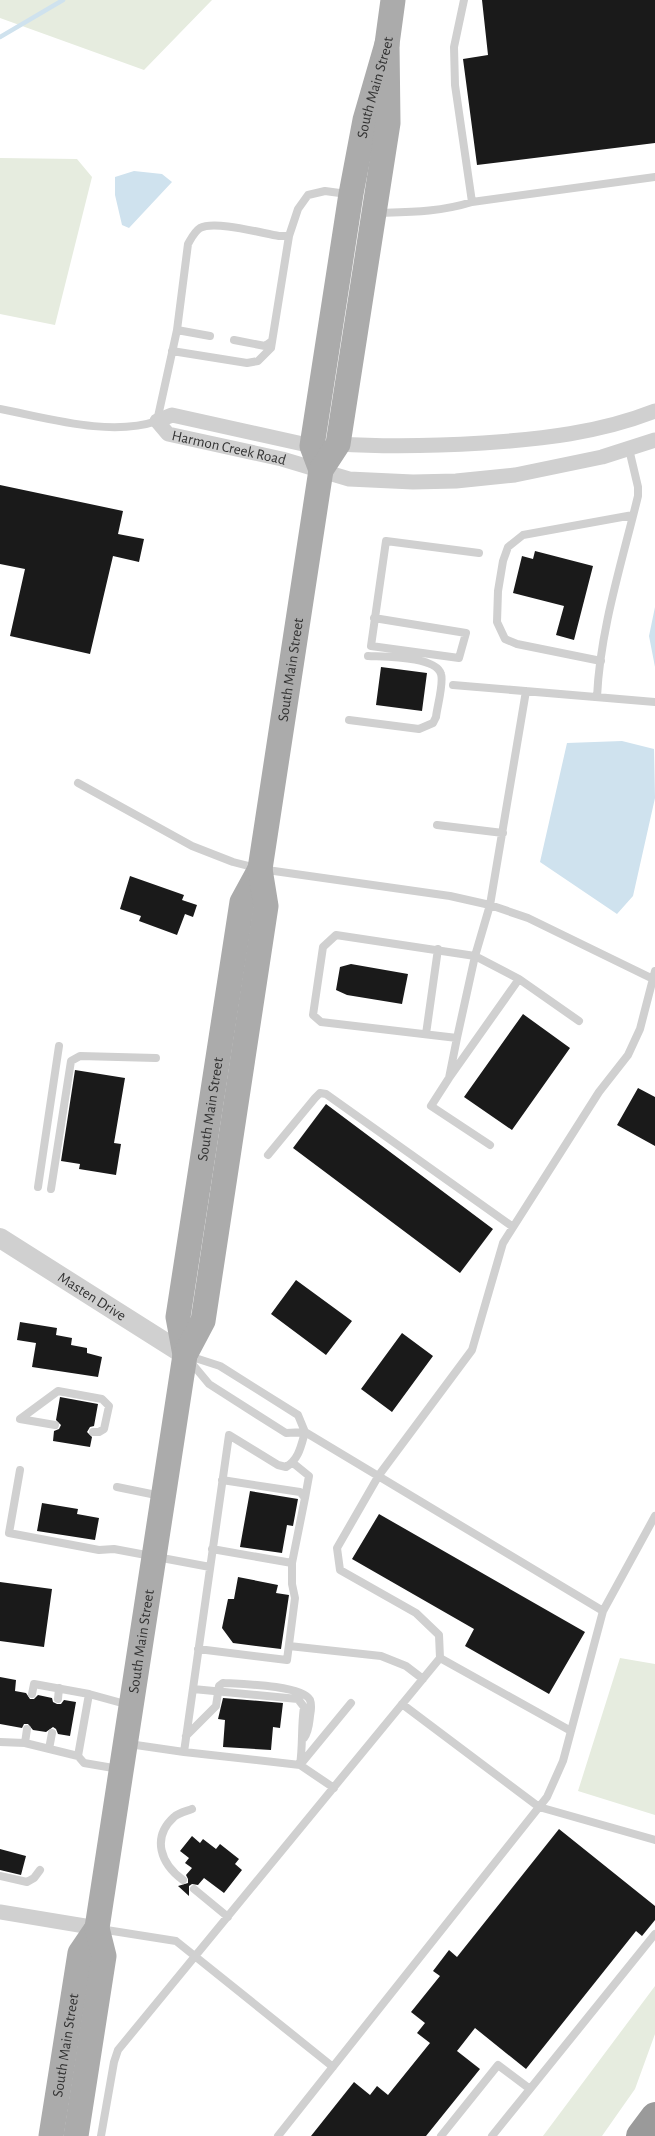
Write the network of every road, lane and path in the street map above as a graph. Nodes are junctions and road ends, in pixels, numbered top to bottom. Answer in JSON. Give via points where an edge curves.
{"nodes":[{"id":1,"x":393,"y":0,"type":"edge"},
{"id":2,"x":464,"y":0,"type":"edge"},
{"id":3,"x":387,"y":44,"type":"junction"},
{"id":4,"x":655,"y":177,"type":"edge"},
{"id":5,"x":351,"y":194,"type":"junction"},
{"id":6,"x":472,"y":202,"type":"junction"},
{"id":7,"x":374,"y":213,"type":"junction"},
{"id":8,"x":289,"y":236,"type":"junction"},
{"id":9,"x":176,"y":330,"type":"junction"},
{"id":10,"x":210,"y":336,"type":"dead end"},
{"id":11,"x":234,"y":340,"type":"dead end"},
{"id":12,"x":272,"y":341,"type":"junction"},
{"id":13,"x":172,"y":352,"type":"junction"},
{"id":14,"x":0,"y":409,"type":"edge"},
{"id":15,"x":655,"y":411,"type":"edge"},
{"id":16,"x":157,"y":421,"type":"junction"},
{"id":17,"x":655,"y":440,"type":"edge"},
{"id":18,"x":338,"y":444,"type":"junction"},
{"id":19,"x":312,"y":446,"type":"junction"},
{"id":20,"x":629,"y":449,"type":"junction"},
{"id":21,"x":321,"y":470,"type":"junction"},
{"id":22,"x":633,"y":515,"type":"junction"},
{"id":23,"x":479,"y":553,"type":"dead end"},
{"id":24,"x":374,"y":618,"type":"junction"},
{"id":25,"x":368,"y":656,"type":"dead end"},
{"id":26,"x":601,"y":661,"type":"junction"},
{"id":27,"x":454,"y":685,"type":"dead end"},
{"id":28,"x":526,"y":691,"type":"junction"},
{"id":29,"x":597,"y":697,"type":"junction"},
{"id":30,"x":655,"y":702,"type":"edge"},
{"id":31,"x":349,"y":720,"type":"dead end"},
{"id":32,"x":78,"y":782,"type":"dead end"},
{"id":33,"x":437,"y":825,"type":"dead end"},
{"id":34,"x":503,"y":834,"type":"junction"},
{"id":35,"x":260,"y":869,"type":"junction"},
{"id":36,"x":490,"y":905,"type":"junction"},
{"id":37,"x":438,"y":949,"type":"junction"},
{"id":38,"x":475,"y":956,"type":"junction"},
{"id":39,"x":654,"y":976,"type":"edge"},
{"id":40,"x":519,"y":979,"type":"junction"},
{"id":41,"x":579,"y":1021,"type":"dead end"},
{"id":42,"x":426,"y":1034,"type":"junction"},
{"id":43,"x":457,"y":1038,"type":"junction"},
{"id":44,"x":59,"y":1046,"type":"dead end"},
{"id":45,"x":156,"y":1058,"type":"dead end"},
{"id":46,"x":449,"y":1078,"type":"junction"},
{"id":47,"x":490,"y":1145,"type":"dead end"},
{"id":48,"x":268,"y":1155,"type":"dead end"},
{"id":49,"x":38,"y":1187,"type":"dead end"},
{"id":50,"x":51,"y":1189,"type":"dead end"},
{"id":51,"x":513,"y":1228,"type":"junction"},
{"id":52,"x":0,"y":1238,"type":"edge"},
{"id":53,"x":185,"y":1355,"type":"junction"},
{"id":54,"x":55,"y":1425,"type":"dead end"},
{"id":55,"x":93,"y":1432,"type":"dead end"},
{"id":56,"x":305,"y":1432,"type":"junction"},
{"id":57,"x":293,"y":1463,"type":"junction"},
{"id":58,"x":20,"y":1470,"type":"dead end"},
{"id":59,"x":379,"y":1476,"type":"junction"},
{"id":60,"x":222,"y":1480,"type":"junction"},
{"id":61,"x":117,"y":1487,"type":"dead end"},
{"id":62,"x":163,"y":1497,"type":"junction"},
{"id":63,"x":305,"y":1498,"type":"junction"},
{"id":64,"x":655,"y":1516,"type":"edge"},
{"id":65,"x":212,"y":1549,"type":"junction"},
{"id":66,"x":154,"y":1557,"type":"junction"},
{"id":67,"x":292,"y":1563,"type":"junction"},
{"id":68,"x":210,"y":1567,"type":"junction"},
{"id":69,"x":603,"y":1610,"type":"junction"},
{"id":70,"x":289,"y":1646,"type":"junction"},
{"id":71,"x":198,"y":1649,"type":"junction"},
{"id":72,"x":440,"y":1658,"type":"junction"},
{"id":73,"x":423,"y":1679,"type":"junction"},
{"id":74,"x":59,"y":1688,"type":"junction"},
{"id":75,"x":192,"y":1689,"type":"junction"},
{"id":76,"x":218,"y":1691,"type":"junction"},
{"id":77,"x":32,"y":1694,"type":"dead end"},
{"id":78,"x":89,"y":1694,"type":"junction"},
{"id":79,"x":58,"y":1699,"type":"dead end"},
{"id":80,"x":351,"y":1703,"type":"dead end"},
{"id":81,"x":402,"y":1704,"type":"junction"},
{"id":82,"x":131,"y":1705,"type":"junction"},
{"id":83,"x":27,"y":1729,"type":"dead end"},
{"id":84,"x":571,"y":1731,"type":"junction"},
{"id":85,"x":52,"y":1733,"type":"dead end"},
{"id":86,"x":186,"y":1736,"type":"junction"},
{"id":87,"x":0,"y":1742,"type":"edge"},
{"id":88,"x":25,"y":1743,"type":"junction"},
{"id":89,"x":125,"y":1743,"type":"junction"},
{"id":90,"x":49,"y":1749,"type":"junction"},
{"id":91,"x":184,"y":1752,"type":"junction"},
{"id":92,"x":78,"y":1756,"type":"junction"},
{"id":93,"x":300,"y":1765,"type":"junction"},
{"id":94,"x":122,"y":1770,"type":"junction"},
{"id":95,"x":334,"y":1788,"type":"junction"},
{"id":96,"x":539,"y":1807,"type":"junction"},
{"id":97,"x":192,"y":1809,"type":"dead end"},
{"id":98,"x":655,"y":1840,"type":"edge"},
{"id":99,"x":40,"y":1870,"type":"dead end"},
{"id":100,"x":0,"y":1876,"type":"edge"},
{"id":101,"x":183,"y":1880,"type":"dead end"},
{"id":102,"x":194,"y":1890,"type":"dead end"},
{"id":103,"x":0,"y":1912,"type":"edge"},
{"id":104,"x":228,"y":1917,"type":"junction"},
{"id":105,"x":97,"y":1928,"type":"junction"},
{"id":106,"x":655,"y":1934,"type":"edge"},
{"id":107,"x":196,"y":1956,"type":"junction"},
{"id":108,"x":333,"y":2067,"type":"junction"},
{"id":109,"x":530,"y":2089,"type":"junction"},
{"id":110,"x":655,"y":2116,"type":"edge"},
{"id":111,"x":51,"y":2136,"type":"edge"},
{"id":112,"x":76,"y":2136,"type":"edge"},
{"id":113,"x":101,"y":2136,"type":"edge"},
{"id":114,"x":278,"y":2136,"type":"edge"},
{"id":115,"x":441,"y":2136,"type":"edge"},
{"id":116,"x":492,"y":2136,"type":"edge"},
{"id":117,"x":640,"y":2136,"type":"edge"}],
"edges":[{"from":1,"to":3,"type":"main road"},
{"from":2,"to":6,"type":"lane","via":[[454,47],[455,75]]},
{"from":3,"to":5,"type":"main road","name":"South Main Street","via":[[365,120]]},
{"from":3,"to":7,"type":"main road","name":"South Main Street","via":[[388,123]]},
{"from":4,"to":6,"type":"lane"},
{"from":5,"to":8,"type":"lane","via":[[325,190],[308,195],[298,209]]},
{"from":5,"to":19,"type":"main road","name":"South Main Street"},
{"from":6,"to":7,"type":"lane","via":[[450,209]]},
{"from":7,"to":18,"type":"main road","name":"South Main Street"},
{"from":8,"to":9,"type":"lane","via":[[213,225],[201,228],[188,244]]},
{"from":8,"to":12,"type":"lane"},
{"from":9,"to":10,"type":"lane"},
{"from":9,"to":13,"type":"lane"},
{"from":11,"to":12,"type":"lane","via":[[265,346]]},
{"from":12,"to":13,"type":"lane","via":[[267,353],[254,363]]},
{"from":13,"to":16,"type":"lane"},
{"from":14,"to":16,"type":"lane","via":[[99,426],[142,426]]},
{"from":15,"to":18,"type":"street","name":"Harmon Creek Road","via":[[596,430],[568,435],[412,446]]},
{"from":16,"to":19,"type":"street","name":"Harmon Creek Road","via":[[172,415]]},
{"from":16,"to":21,"type":"street","name":"Harmon Creek Road","via":[[168,434]]},
{"from":17,"to":20,"type":"street","name":"Harmon Creek Road"},
{"from":18,"to":19,"type":"street","name":"Harmon Creek Road"},
{"from":18,"to":21,"type":"main road","name":"South Main Street"},
{"from":19,"to":21,"type":"main road","name":"South Main Street"},
{"from":20,"to":21,"type":"street","name":"Harmon Creek Road","via":[[560,467],[472,480],[374,481],[349,479]]},
{"from":20,"to":22,"type":"lane","via":[[638,487]]},
{"from":21,"to":35,"type":"main road","name":"South Main Street"},
{"from":22,"to":26,"type":"lane"},
{"from":22,"to":26,"type":"lane","via":[[523,536],[508,547],[502,561],[497,622],[505,639]]},
{"from":23,"to":24,"type":"lane","via":[[386,540]]},
{"from":24,"to":24,"type":"lane","via":[[466,633],[458,658],[371,646]]},
{"from":25,"to":31,"type":"lane","via":[[434,665],[442,678],[436,717],[433,723],[419,729]]},
{"from":26,"to":29,"type":"lane"},
{"from":27,"to":28,"type":"lane"},
{"from":28,"to":29,"type":"lane"},
{"from":28,"to":34,"type":"lane"},
{"from":29,"to":30,"type":"lane"},
{"from":32,"to":35,"type":"lane","via":[[192,846]]},
{"from":33,"to":34,"type":"lane"},
{"from":34,"to":36,"type":"lane"},
{"from":35,"to":36,"type":"lane","via":[[450,896]]},
{"from":35,"to":53,"type":"main road","name":"South Main Street","via":[[266,906],[203,1321]]},
{"from":36,"to":38,"type":"lane"},
{"from":36,"to":39,"type":"lane","via":[[528,918]]},
{"from":37,"to":38,"type":"lane"},
{"from":37,"to":42,"type":"lane"},
{"from":37,"to":42,"type":"lane","via":[[336,935],[323,948],[313,1015],[321,1022]]},
{"from":38,"to":40,"type":"lane"},
{"from":38,"to":43,"type":"lane"},
{"from":39,"to":51,"type":"lane","via":[[640,1029],[628,1054],[599,1092]]},
{"from":40,"to":41,"type":"lane"},
{"from":40,"to":46,"type":"lane"},
{"from":42,"to":43,"type":"lane"},
{"from":43,"to":46,"type":"lane"},
{"from":44,"to":49,"type":"lane"},
{"from":45,"to":50,"type":"lane","via":[[80,1056],[71,1061]]},
{"from":46,"to":47,"type":"lane","via":[[431,1106]]},
{"from":48,"to":51,"type":"lane","via":[[315,1098],[326,1094]]},
{"from":51,"to":59,"type":"lane","via":[[503,1243],[472,1350]]},
{"from":52,"to":53,"type":"street","name":"Masten Drive"},
{"from":53,"to":56,"type":"lane","via":[[220,1366],[298,1415]]},
{"from":53,"to":56,"type":"lane","via":[[209,1384],[286,1432]]},
{"from":53,"to":62,"type":"main road","name":"South Main Street"},
{"from":54,"to":55,"type":"lane","via":[[20,1419],[58,1391],[102,1399],[109,1406],[104,1429]]},
{"from":56,"to":57,"type":"lane"},
{"from":56,"to":59,"type":"lane"},
{"from":57,"to":60,"type":"lane","via":[[286,1467],[278,1465],[229,1435]]},
{"from":57,"to":63,"type":"lane","via":[[309,1476]]},
{"from":58,"to":66,"type":"lane","via":[[9,1533]]},
{"from":59,"to":69,"type":"lane"},
{"from":59,"to":72,"type":"lane","via":[[337,1548],[340,1570],[416,1613],[439,1635]]},
{"from":60,"to":63,"type":"lane","via":[[300,1492]]},
{"from":60,"to":65,"type":"lane"},
{"from":61,"to":62,"type":"lane"},
{"from":62,"to":66,"type":"main road","name":"South Main Street"},
{"from":63,"to":67,"type":"lane"},
{"from":64,"to":69,"type":"lane"},
{"from":65,"to":67,"type":"lane"},
{"from":65,"to":68,"type":"lane"},
{"from":66,"to":68,"type":"lane"},
{"from":66,"to":82,"type":"main road","name":"South Main Street"},
{"from":67,"to":70,"type":"lane","via":[[295,1598]]},
{"from":68,"to":71,"type":"lane"},
{"from":69,"to":84,"type":"lane"},
{"from":70,"to":71,"type":"lane","via":[[287,1660]]},
{"from":70,"to":73,"type":"lane","via":[[381,1656],[406,1666]]},
{"from":71,"to":75,"type":"lane"},
{"from":72,"to":73,"type":"lane"},
{"from":72,"to":84,"type":"lane"},
{"from":73,"to":81,"type":"lane"},
{"from":74,"to":77,"type":"lane","via":[[34,1684]]},
{"from":74,"to":78,"type":"lane"},
{"from":74,"to":79,"type":"lane"},
{"from":75,"to":76,"type":"lane"},
{"from":75,"to":86,"type":"lane"},
{"from":76,"to":86,"type":"lane","via":[[216,1706]]},
{"from":76,"to":93,"type":"lane","via":[[298,1699],[304,1707]]},
{"from":78,"to":82,"type":"lane"},
{"from":78,"to":92,"type":"lane"},
{"from":80,"to":93,"type":"lane"},
{"from":81,"to":95,"type":"lane"},
{"from":81,"to":96,"type":"lane"},
{"from":82,"to":89,"type":"main road","name":"South Main Street"},
{"from":83,"to":88,"type":"lane"},
{"from":84,"to":96,"type":"lane","via":[[563,1761]]},
{"from":85,"to":90,"type":"lane"},
{"from":86,"to":91,"type":"lane"},
{"from":87,"to":88,"type":"lane"},
{"from":88,"to":90,"type":"lane"},
{"from":89,"to":91,"type":"lane"},
{"from":89,"to":94,"type":"main road","name":"South Main Street"},
{"from":90,"to":92,"type":"lane"},
{"from":91,"to":93,"type":"lane"},
{"from":92,"to":94,"type":"lane","via":[[84,1763]]},
{"from":93,"to":95,"type":"lane"},
{"from":94,"to":105,"type":"main road","name":"South Main Street"},
{"from":95,"to":104,"type":"lane"},
{"from":96,"to":98,"type":"lane"},
{"from":96,"to":108,"type":"lane"},
{"from":97,"to":101,"type":"lane","via":[[174,1817],[163,1833],[160,1850],[167,1865]]},
{"from":99,"to":100,"type":"lane","via":[[26,1882]]},
{"from":102,"to":104,"type":"lane"},
{"from":103,"to":105,"type":"street"},
{"from":104,"to":107,"type":"lane"},
{"from":105,"to":107,"type":"lane","via":[[170,1939]]},
{"from":105,"to":111,"type":"main road","name":"South Main Street","via":[[80,1953]]},
{"from":105,"to":112,"type":"main road","name":"South Main Street","via":[[104,1956]]},
{"from":106,"to":109,"type":"lane"},
{"from":107,"to":108,"type":"lane"},
{"from":107,"to":113,"type":"lane","via":[[118,2050]]},
{"from":108,"to":114,"type":"lane"},
{"from":109,"to":115,"type":"lane","via":[[498,2066]]},
{"from":109,"to":116,"type":"lane"},
{"from":110,"to":117,"type":"highway"}]}
